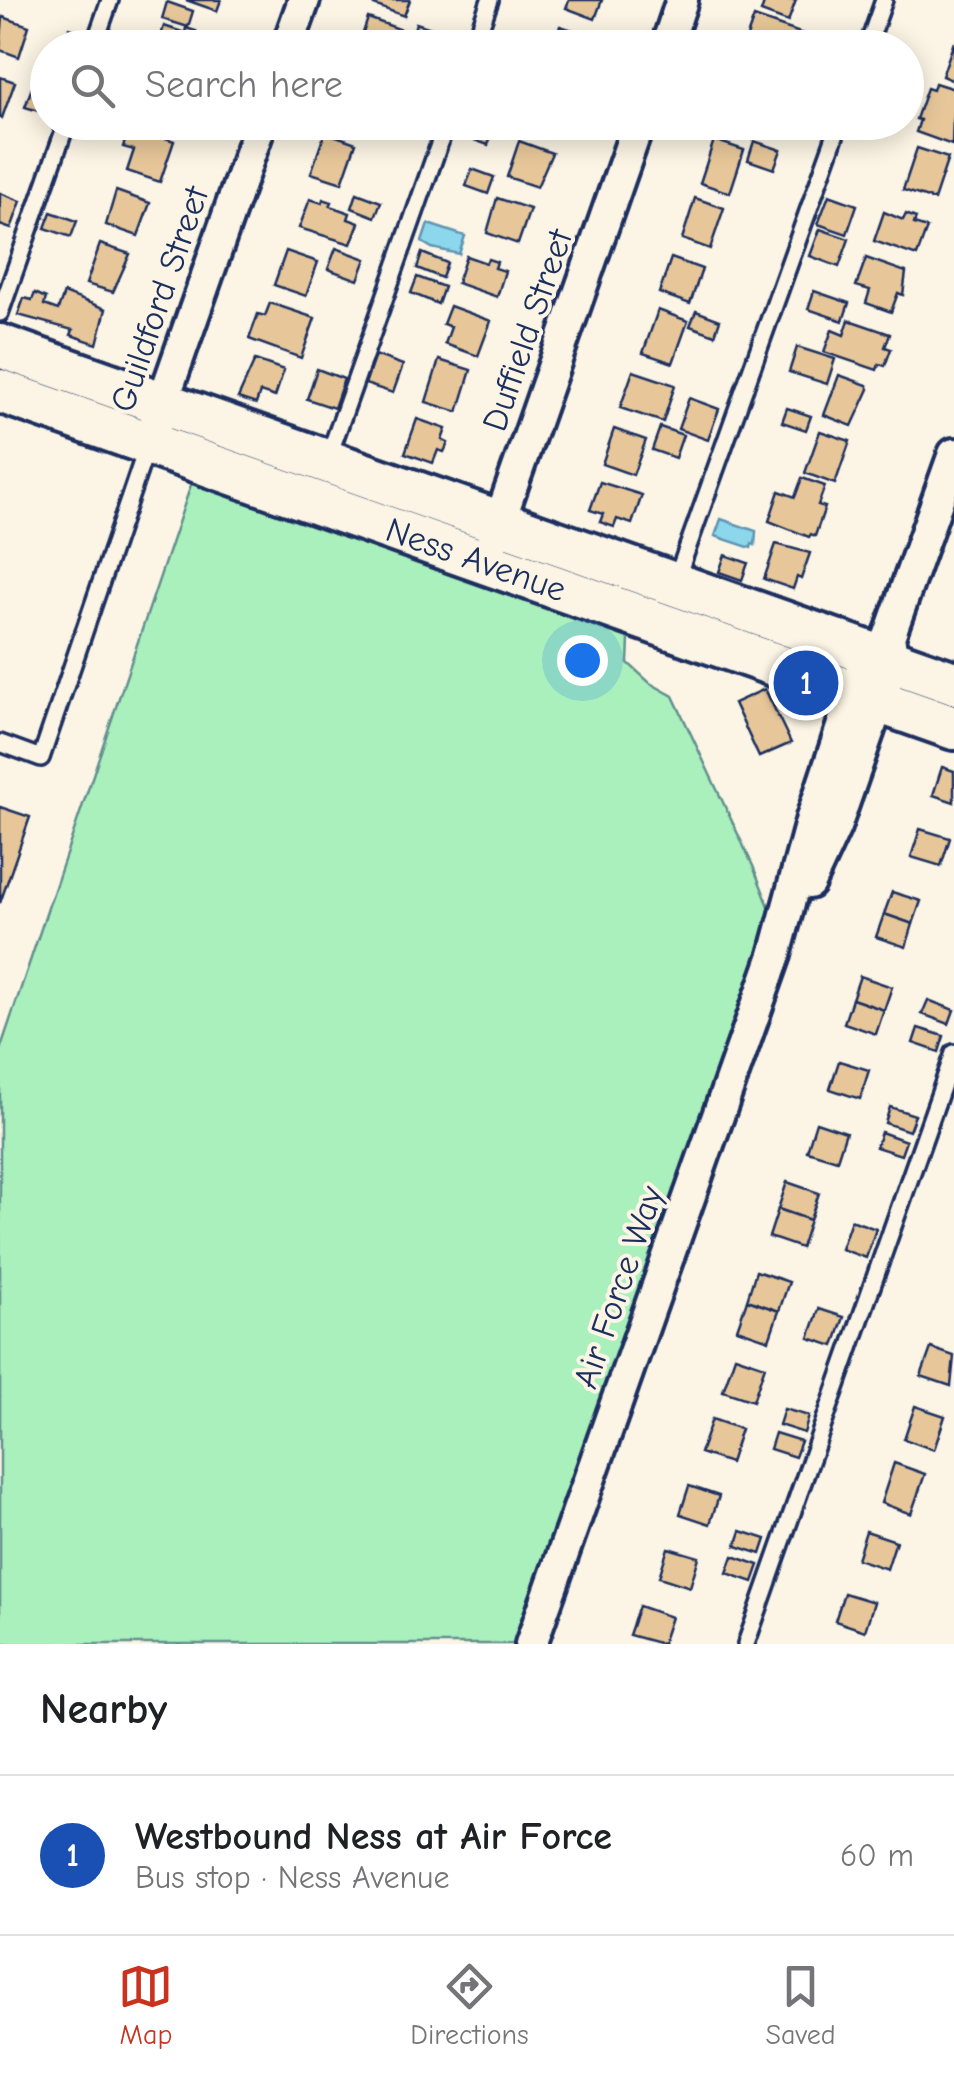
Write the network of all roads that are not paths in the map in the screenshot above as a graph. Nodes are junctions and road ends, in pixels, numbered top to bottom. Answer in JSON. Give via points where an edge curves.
{"nodes":[{"id":1,"x":110,"y":0,"type":"edge"},
{"id":2,"x":304,"y":0,"type":"edge"},
{"id":3,"x":490,"y":0,"type":"edge"},
{"id":4,"x":682,"y":0,"type":"edge"},
{"id":5,"x":884,"y":0,"type":"edge"},
{"id":6,"x":99,"y":30,"type":"edge"},
{"id":7,"x":293,"y":30,"type":"edge"},
{"id":8,"x":479,"y":30,"type":"edge"},
{"id":9,"x":672,"y":30,"type":"edge"},
{"id":10,"x":873,"y":30,"type":"edge"},
{"id":11,"x":61,"y":140,"type":"edge"},
{"id":12,"x":255,"y":140,"type":"edge"},
{"id":13,"x":440,"y":140,"type":"edge"},
{"id":14,"x":633,"y":140,"type":"edge"},
{"id":15,"x":834,"y":140,"type":"edge"},
{"id":16,"x":0,"y":312,"type":"edge"},
{"id":17,"x":0,"y":346,"type":"edge"},
{"id":18,"x":0,"y":391,"type":"edge"},
{"id":19,"x":155,"y":423,"type":"junction"},
{"id":20,"x":954,"y":454,"type":"edge"},
{"id":21,"x":326,"y":462,"type":"junction"},
{"id":22,"x":492,"y":542,"type":"junction"},
{"id":23,"x":675,"y":584,"type":"junction"},
{"id":24,"x":882,"y":652,"type":"junction"},
{"id":25,"x":954,"y":684,"type":"edge"},
{"id":26,"x":866,"y":699,"type":"junction"},
{"id":27,"x":954,"y":728,"type":"edge"},
{"id":28,"x":0,"y":743,"type":"edge"},
{"id":29,"x":954,"y":1053,"type":"edge"},
{"id":30,"x":531,"y":1644,"type":"edge"},
{"id":31,"x":746,"y":1644,"type":"edge"}],
"edges":[{"from":1,"to":6,"type":"lane"},
{"from":2,"to":7,"type":"street"},
{"from":3,"to":8,"type":"lane"},
{"from":4,"to":9,"type":"street"},
{"from":5,"to":10,"type":"lane"},
{"from":11,"to":16,"type":"lane"},
{"from":12,"to":19,"type":"street","name":"Guildford Street"},
{"from":13,"to":21,"type":"lane"},
{"from":14,"to":22,"type":"street","name":"Duffield Street"},
{"from":15,"to":23,"type":"lane"},
{"from":17,"to":19,"type":"main road","name":"Ness Avenue"},
{"from":18,"to":19,"type":"main road","name":"Ness Avenue"},
{"from":19,"to":21,"type":"main road","name":"Ness Avenue"},
{"from":19,"to":22,"type":"main road","name":"Ness Avenue"},
{"from":19,"to":28,"type":"lane","via":[[41,758]]},
{"from":20,"to":24,"type":"street","name":"Air Force Way"},
{"from":21,"to":22,"type":"main road","name":"Ness Avenue"},
{"from":22,"to":23,"type":"main road","name":"Ness Avenue"},
{"from":22,"to":26,"type":"main road","name":"Ness Avenue"},
{"from":23,"to":24,"type":"main road","name":"Ness Avenue"},
{"from":24,"to":25,"type":"main road","name":"Ness Avenue"},
{"from":24,"to":26,"type":"street","name":"Air Force Way"},
{"from":26,"to":27,"type":"main road","name":"Ness Avenue"},
{"from":26,"to":30,"type":"street","name":"Air Force Way","via":[[812,818],[775,955]]},
{"from":29,"to":31,"type":"lane"}]}
